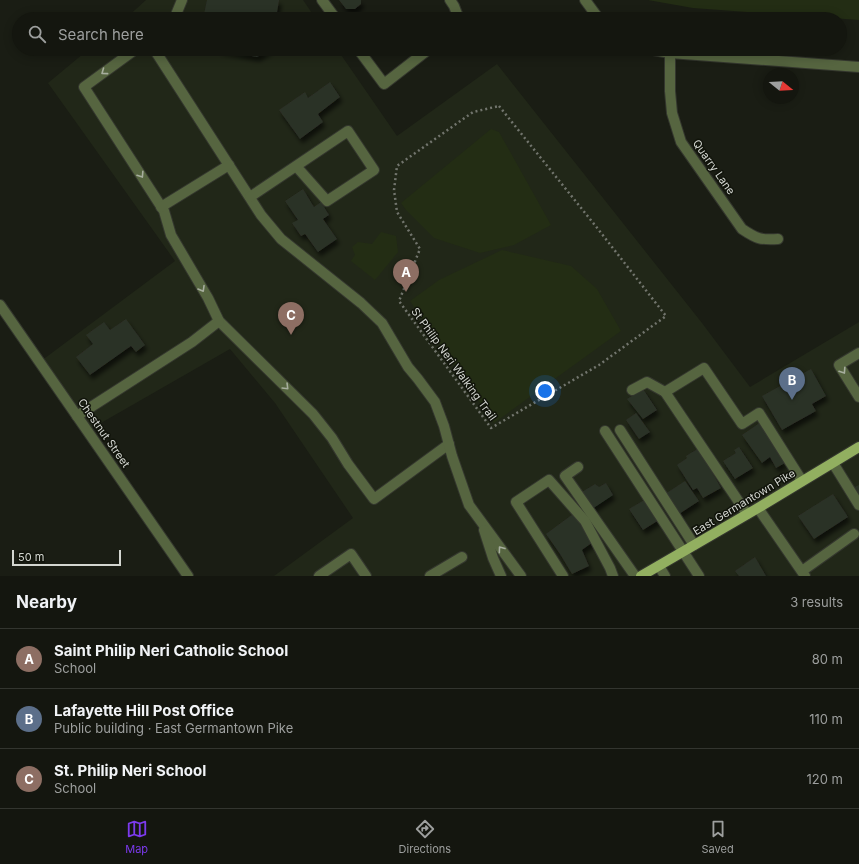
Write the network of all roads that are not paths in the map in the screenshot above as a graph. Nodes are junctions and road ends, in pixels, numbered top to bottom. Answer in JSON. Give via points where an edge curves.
{"nodes":[{"id":1,"x":182,"y":0,"type":"edge"},
{"id":2,"x":322,"y":0,"type":"edge"},
{"id":3,"x":450,"y":0,"type":"edge"},
{"id":4,"x":585,"y":0,"type":"edge"},
{"id":5,"x":177,"y":12,"type":"edge"},
{"id":6,"x":331,"y":12,"type":"edge"},
{"id":7,"x":457,"y":12,"type":"edge"},
{"id":8,"x":594,"y":12,"type":"edge"},
{"id":9,"x":126,"y":56,"type":"edge"},
{"id":10,"x":158,"y":56,"type":"edge"},
{"id":11,"x":363,"y":56,"type":"edge"},
{"id":12,"x":420,"y":56,"type":"edge"},
{"id":13,"x":670,"y":56,"type":"edge"},
{"id":14,"x":710,"y":56,"type":"edge"},
{"id":15,"x":859,"y":67,"type":"edge"},
{"id":16,"x":228,"y":165,"type":"junction"},
{"id":17,"x":296,"y":166,"type":"junction"},
{"id":18,"x":250,"y":197,"type":"junction"},
{"id":19,"x":161,"y":207,"type":"junction"},
{"id":20,"x":778,"y":239,"type":"dead end"},
{"id":21,"x":0,"y":305,"type":"edge"},
{"id":22,"x":218,"y":321,"type":"junction"},
{"id":23,"x":859,"y":353,"type":"edge"},
{"id":24,"x":632,"y":390,"type":"dead end"},
{"id":25,"x":665,"y":392,"type":"junction"},
{"id":26,"x":859,"y":397,"type":"edge"},
{"id":27,"x":77,"y":416,"type":"junction"},
{"id":28,"x":620,"y":430,"type":"dead end"},
{"id":29,"x":605,"y":431,"type":"dead end"},
{"id":30,"x":449,"y":444,"type":"junction"},
{"id":31,"x":859,"y":447,"type":"edge"},
{"id":32,"x":833,"y":463,"type":"junction"},
{"id":33,"x":578,"y":467,"type":"dead end"},
{"id":34,"x":802,"y":482,"type":"junction"},
{"id":35,"x":859,"y":505,"type":"edge"},
{"id":36,"x":758,"y":508,"type":"junction"},
{"id":37,"x":747,"y":514,"type":"junction"},
{"id":38,"x":482,"y":522,"type":"junction"},
{"id":39,"x":854,"y":534,"type":"dead end"},
{"id":40,"x":694,"y":545,"type":"junction"},
{"id":41,"x":683,"y":552,"type":"junction"},
{"id":42,"x":462,"y":557,"type":"dead end"},
{"id":43,"x":659,"y":566,"type":"junction"},
{"id":44,"x":803,"y":573,"type":"edge"},
{"id":45,"x":188,"y":576,"type":"edge"},
{"id":46,"x":319,"y":576,"type":"edge"},
{"id":47,"x":366,"y":576,"type":"edge"},
{"id":48,"x":430,"y":576,"type":"edge"},
{"id":49,"x":501,"y":576,"type":"edge"},
{"id":50,"x":521,"y":576,"type":"edge"},
{"id":51,"x":563,"y":576,"type":"edge"},
{"id":52,"x":612,"y":576,"type":"edge"},
{"id":53,"x":635,"y":576,"type":"edge"},
{"id":54,"x":641,"y":576,"type":"edge"},
{"id":55,"x":665,"y":576,"type":"edge"},
{"id":56,"x":700,"y":576,"type":"edge"}],
"edges":[{"from":1,"to":5,"type":"street"},
{"from":2,"to":6,"type":"street"},
{"from":3,"to":7,"type":"street"},
{"from":4,"to":8,"type":"street"},
{"from":9,"to":19,"type":"street","one_way":true,"via":[[84,87]]},
{"from":10,"to":16,"type":"street"},
{"from":11,"to":12,"type":"street","via":[[384,84]]},
{"from":13,"to":20,"type":"street","name":"Quarry Lane","via":[[672,113],[681,142],[742,229],[764,240]]},
{"from":14,"to":15,"type":"street"},
{"from":16,"to":18,"type":"street"},
{"from":16,"to":19,"type":"street"},
{"from":17,"to":17,"type":"street","via":[[348,131],[374,170],[328,201]]},
{"from":17,"to":18,"type":"street"},
{"from":18,"to":30,"type":"street","via":[[281,239],[361,303],[382,324],[408,367],[435,402]]},
{"from":19,"to":22,"type":"street","one_way":true,"via":[[171,235],[208,298]]},
{"from":21,"to":27,"type":"street","name":"Chestnut Street"},
{"from":22,"to":27,"type":"street","via":[[192,342]]},
{"from":22,"to":30,"type":"street","one_way":true,"via":[[313,414],[374,499]]},
{"from":23,"to":26,"type":"street","one_way":true,"via":[[839,365]]},
{"from":24,"to":25,"type":"street","via":[[647,382]]},
{"from":25,"to":34,"type":"street","via":[[704,368],[742,424],[759,414]]},
{"from":25,"to":37,"type":"street"},
{"from":27,"to":45,"type":"street","name":"Chestnut Street"},
{"from":28,"to":40,"type":"street"},
{"from":29,"to":41,"type":"street"},
{"from":30,"to":38,"type":"street","via":[[470,506]]},
{"from":31,"to":32,"type":"main road","name":"East Germantown Pike"},
{"from":32,"to":34,"type":"main road","name":"East Germantown Pike"},
{"from":32,"to":35,"type":"street"},
{"from":33,"to":53,"type":"street","via":[[565,476]]},
{"from":34,"to":36,"type":"main road","name":"East Germantown Pike"},
{"from":36,"to":37,"type":"main road","name":"East Germantown Pike"},
{"from":36,"to":44,"type":"street"},
{"from":37,"to":40,"type":"main road","name":"East Germantown Pike"},
{"from":38,"to":49,"type":"street"},
{"from":50,"to":38,"type":"street","one_way":true},
{"from":39,"to":44,"type":"street"},
{"from":40,"to":41,"type":"main road","name":"East Germantown Pike"},
{"from":41,"to":43,"type":"main road","name":"East Germantown Pike"},
{"from":41,"to":56,"type":"street"},
{"from":42,"to":48,"type":"street"},
{"from":43,"to":54,"type":"main road","name":"East Germantown Pike"},
{"from":43,"to":55,"type":"street"},
{"from":46,"to":47,"type":"street","via":[[351,554]]},
{"from":51,"to":52,"type":"street","via":[[516,502],[549,480],[585,521]]}]}
